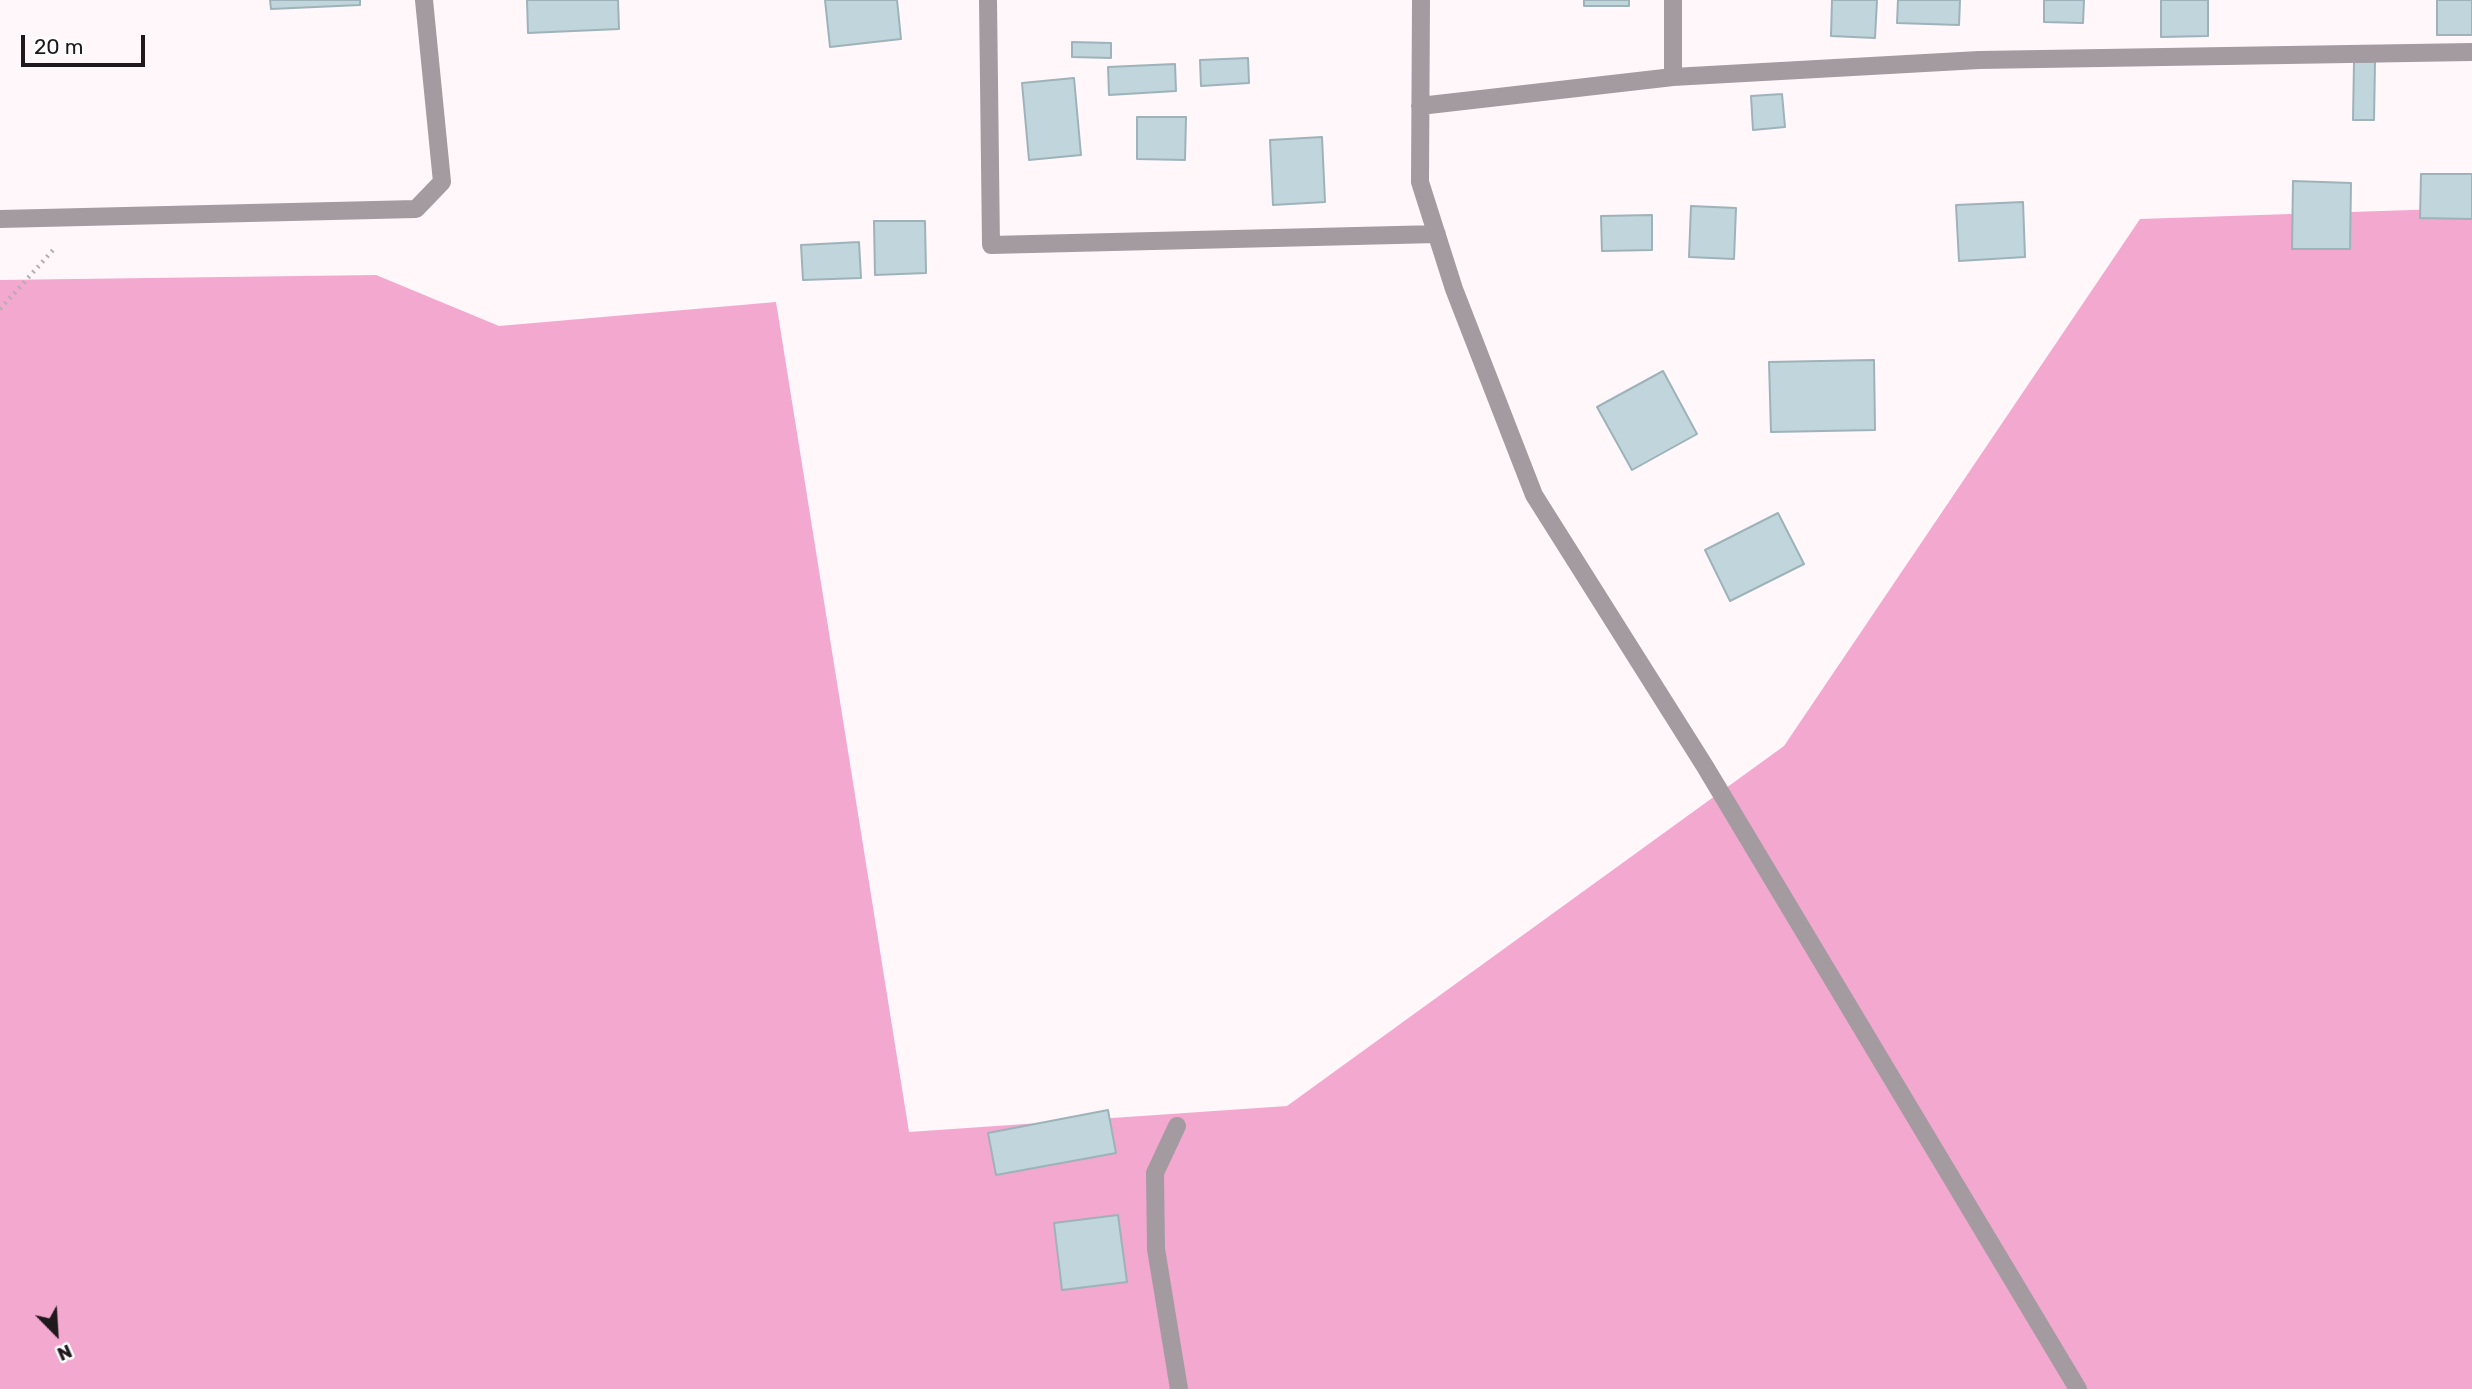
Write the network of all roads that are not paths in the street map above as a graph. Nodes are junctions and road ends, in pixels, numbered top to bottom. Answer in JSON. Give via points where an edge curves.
{"nodes":[{"id":1,"x":424,"y":0,"type":"edge"},
{"id":2,"x":988,"y":0,"type":"edge"},
{"id":3,"x":1421,"y":0,"type":"edge"},
{"id":4,"x":1673,"y":0,"type":"edge"},
{"id":5,"x":2472,"y":52,"type":"edge"},
{"id":6,"x":1673,"y":77,"type":"junction"},
{"id":7,"x":1420,"y":106,"type":"junction"},
{"id":8,"x":0,"y":219,"type":"edge"},
{"id":9,"x":1437,"y":234,"type":"junction"},
{"id":10,"x":1177,"y":1126,"type":"dead end"},
{"id":11,"x":1179,"y":1389,"type":"edge"},
{"id":12,"x":2078,"y":1389,"type":"edge"}],
"edges":[{"from":1,"to":8,"type":"street","via":[[442,182],[416,209]]},
{"from":2,"to":9,"type":"street","via":[[991,245]]},
{"from":3,"to":7,"type":"street"},
{"from":4,"to":6,"type":"street"},
{"from":5,"to":6,"type":"street","via":[[1979,60]]},
{"from":6,"to":7,"type":"street"},
{"from":7,"to":9,"type":"street","via":[[1420,182]]},
{"from":9,"to":12,"type":"street","via":[[1534,495],[1706,768]]},
{"from":10,"to":11,"type":"street","via":[[1155,1173],[1156,1249]]}]}
